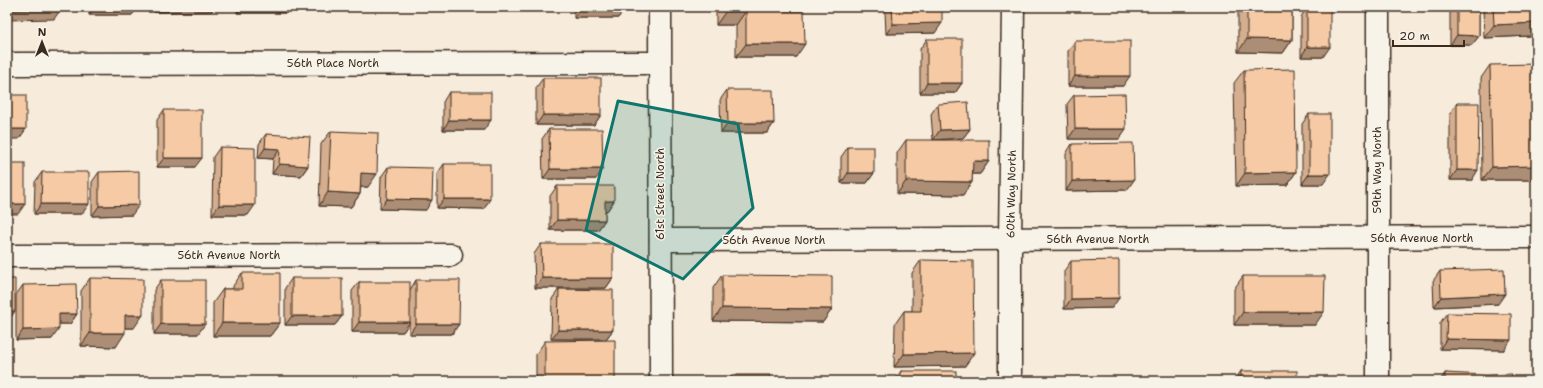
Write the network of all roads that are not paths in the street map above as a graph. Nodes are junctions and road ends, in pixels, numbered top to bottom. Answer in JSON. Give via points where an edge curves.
{"nodes":[{"id":1,"x":660,"y":7,"type":"edge"},
{"id":2,"x":1013,"y":7,"type":"edge"},
{"id":3,"x":1378,"y":7,"type":"edge"},
{"id":4,"x":660,"y":63,"type":"junction"},
{"id":5,"x":7,"y":64,"type":"edge"},
{"id":6,"x":1377,"y":238,"type":"junction"},
{"id":7,"x":1536,"y":238,"type":"edge"},
{"id":8,"x":1010,"y":239,"type":"junction"},
{"id":9,"x":661,"y":240,"type":"junction"},
{"id":10,"x":451,"y":255,"type":"dead end"},
{"id":11,"x":7,"y":256,"type":"edge"},
{"id":12,"x":661,"y":381,"type":"edge"},
{"id":13,"x":1010,"y":381,"type":"edge"},
{"id":14,"x":1378,"y":381,"type":"edge"}],
"edges":[{"from":1,"to":4,"type":"street","name":"61st Street North"},
{"from":2,"to":8,"type":"street","name":"60th Way North"},
{"from":3,"to":6,"type":"street","name":"59th Way North"},
{"from":4,"to":5,"type":"street","name":"56th Place North"},
{"from":4,"to":9,"type":"street","name":"61st Street North"},
{"from":6,"to":7,"type":"street","name":"56th Avenue North"},
{"from":6,"to":8,"type":"street","name":"56th Avenue North"},
{"from":6,"to":14,"type":"street","name":"59th Way North"},
{"from":8,"to":9,"type":"street","name":"56th Avenue North"},
{"from":8,"to":13,"type":"street","name":"60th Way North"},
{"from":9,"to":12,"type":"street","name":"61st Street North"},
{"from":10,"to":11,"type":"street","name":"56th Avenue North"}]}
